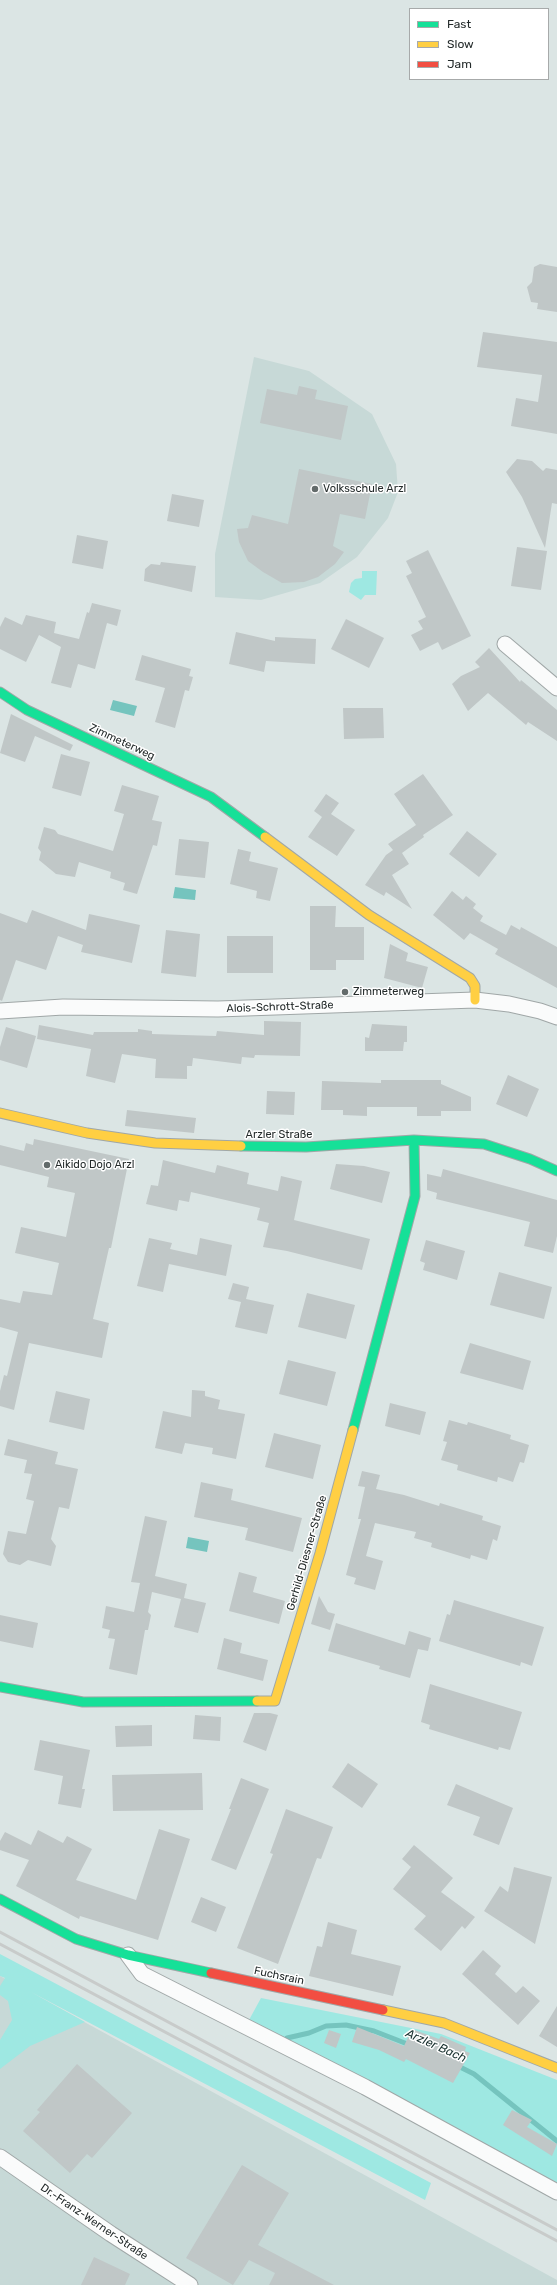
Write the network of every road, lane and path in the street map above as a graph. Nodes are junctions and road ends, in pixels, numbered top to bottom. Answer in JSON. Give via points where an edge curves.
{"nodes":[{"id":1,"x":505,"y":644,"type":"dead end"},
{"id":2,"x":557,"y":688,"type":"edge"},
{"id":3,"x":0,"y":692,"type":"edge"},
{"id":4,"x":475,"y":1000,"type":"junction"},
{"id":5,"x":0,"y":1011,"type":"edge"},
{"id":6,"x":557,"y":1017,"type":"edge"},
{"id":7,"x":0,"y":1113,"type":"edge"},
{"id":8,"x":414,"y":1140,"type":"junction"},
{"id":9,"x":557,"y":1171,"type":"edge"},
{"id":10,"x":0,"y":1687,"type":"edge"},
{"id":11,"x":0,"y":1899,"type":"edge"},
{"id":12,"x":128,"y":1955,"type":"junction"},
{"id":13,"x":557,"y":2068,"type":"edge"},
{"id":14,"x":0,"y":2157,"type":"edge"},
{"id":15,"x":557,"y":2192,"type":"edge"},
{"id":16,"x":190,"y":2285,"type":"edge"}],
"edges":[{"from":1,"to":2,"type":"street"},
{"from":3,"to":4,"type":"street","name":"Zimmeterweg","via":[[27,710],[211,797],[369,915],[470,978],[475,986]]},
{"from":4,"to":5,"type":"street","name":"Alois-Schrott-Straße","via":[[218,1009],[63,1007]]},
{"from":4,"to":6,"type":"street","name":"Alois-Schrott-Straße","via":[[517,1006]]},
{"from":7,"to":8,"type":"street","name":"Arzler Straße","via":[[87,1133],[155,1143],[306,1147]]},
{"from":8,"to":9,"type":"street","name":"Arzler Straße","via":[[484,1144]]},
{"from":8,"to":10,"type":"street","name":"Gerhild-Diesner-Straße","via":[[415,1196],[320,1553],[276,1701],[83,1702]]},
{"from":11,"to":12,"type":"street","name":"Fuchsrain","via":[[76,1938]]},
{"from":12,"to":13,"type":"street","name":"Fuchsrain","via":[[444,2023]]},
{"from":12,"to":15,"type":"street","via":[[142,1974],[365,2087]]},
{"from":14,"to":16,"type":"street","name":"Dr.-Franz-Werner-Straße"}]}
